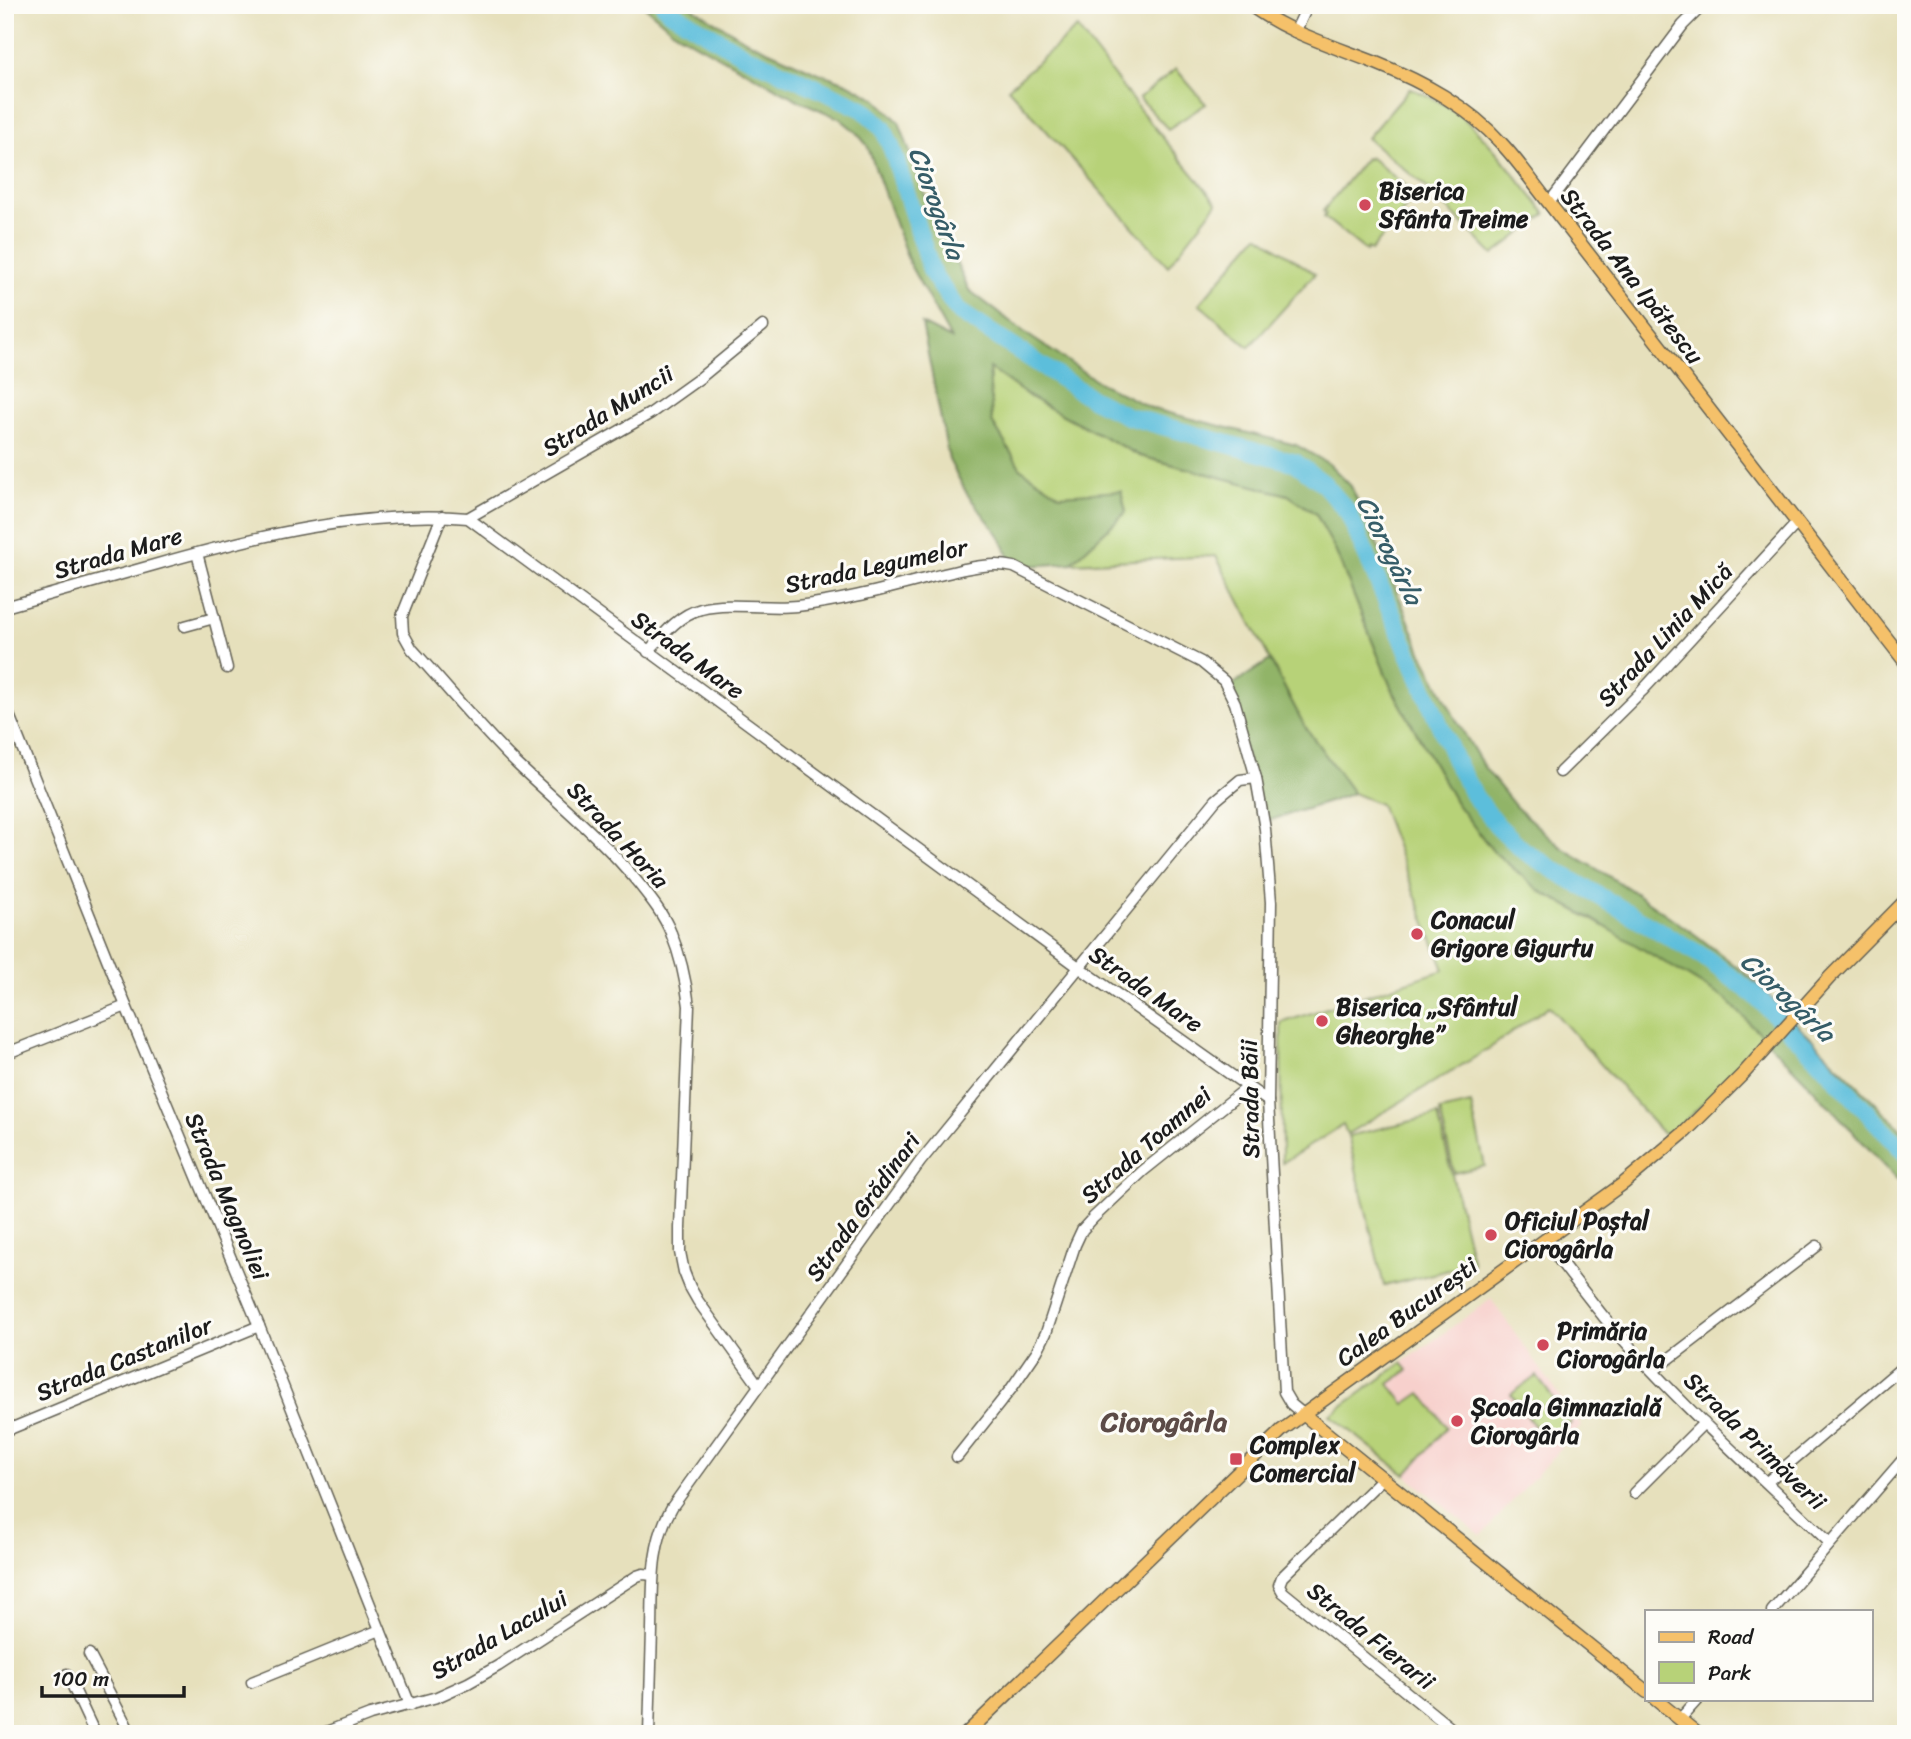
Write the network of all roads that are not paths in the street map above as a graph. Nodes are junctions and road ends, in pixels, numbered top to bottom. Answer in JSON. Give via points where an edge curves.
{"nodes":[{"id":1,"x":1250,"y":5,"type":"edge"},
{"id":2,"x":1308,"y":5,"type":"edge"},
{"id":3,"x":1704,"y":5,"type":"edge"},
{"id":4,"x":1295,"y":32,"type":"junction"},
{"id":5,"x":1549,"y":203,"type":"junction"},
{"id":6,"x":763,"y":326,"type":"dead end"},
{"id":7,"x":442,"y":516,"type":"junction"},
{"id":8,"x":468,"y":518,"type":"junction"},
{"id":9,"x":1797,"y":523,"type":"junction"},
{"id":10,"x":197,"y":553,"type":"junction"},
{"id":11,"x":1002,"y":564,"type":"joint"},
{"id":12,"x":5,"y":607,"type":"edge"},
{"id":13,"x":214,"y":618,"type":"junction"},
{"id":14,"x":185,"y":626,"type":"dead end"},
{"id":15,"x":648,"y":652,"type":"junction"},
{"id":16,"x":1906,"y":663,"type":"edge"},
{"id":17,"x":227,"y":668,"type":"dead end"},
{"id":18,"x":5,"y":705,"type":"edge"},
{"id":19,"x":1560,"y":772,"type":"dead end"},
{"id":20,"x":1256,"y":778,"type":"junction"},
{"id":21,"x":1906,"y":900,"type":"edge"},
{"id":22,"x":1080,"y":968,"type":"junction"},
{"id":23,"x":126,"y":1006,"type":"junction"},
{"id":24,"x":5,"y":1054,"type":"edge"},
{"id":25,"x":1248,"y":1087,"type":"junction"},
{"id":26,"x":1268,"y":1101,"type":"junction"},
{"id":27,"x":1544,"y":1240,"type":"junction"},
{"id":28,"x":1817,"y":1246,"type":"dead end"},
{"id":29,"x":259,"y":1326,"type":"junction"},
{"id":30,"x":1906,"y":1364,"type":"edge"},
{"id":31,"x":1653,"y":1371,"type":"junction"},
{"id":32,"x":759,"y":1386,"type":"junction"},
{"id":33,"x":1303,"y":1414,"type":"junction"},
{"id":34,"x":1704,"y":1423,"type":"junction"},
{"id":35,"x":5,"y":1431,"type":"edge"},
{"id":36,"x":1906,"y":1456,"type":"edge"},
{"id":37,"x":957,"y":1457,"type":"dead end"},
{"id":38,"x":1383,"y":1478,"type":"junction"},
{"id":39,"x":1767,"y":1482,"type":"junction"},
{"id":40,"x":1634,"y":1493,"type":"dead end"},
{"id":41,"x":1830,"y":1543,"type":"junction"},
{"id":42,"x":653,"y":1575,"type":"junction"},
{"id":43,"x":1773,"y":1610,"type":"edge"},
{"id":44,"x":380,"y":1630,"type":"junction"},
{"id":45,"x":89,"y":1654,"type":"dead end"},
{"id":46,"x":67,"y":1675,"type":"dead end"},
{"id":47,"x":251,"y":1682,"type":"dead end"},
{"id":48,"x":1645,"y":1690,"type":"edge"},
{"id":49,"x":1657,"y":1700,"type":"edge"},
{"id":50,"x":1697,"y":1700,"type":"edge"},
{"id":51,"x":410,"y":1705,"type":"junction"},
{"id":52,"x":1680,"y":1719,"type":"junction"},
{"id":53,"x":95,"y":1734,"type":"edge"},
{"id":54,"x":131,"y":1734,"type":"edge"},
{"id":55,"x":321,"y":1734,"type":"edge"},
{"id":56,"x":649,"y":1734,"type":"edge"},
{"id":57,"x":966,"y":1734,"type":"edge"},
{"id":58,"x":1458,"y":1734,"type":"edge"},
{"id":59,"x":1698,"y":1734,"type":"edge"}],
"edges":[{"from":1,"to":4,"type":"main road","name":"Strada Ana Ipătescu"},
{"from":2,"to":4,"type":"street"},
{"from":3,"to":5,"type":"street","via":[[1683,25]]},
{"from":4,"to":5,"type":"main road","name":"Strada Ana Ipătescu","via":[[1378,64],[1452,102],[1502,144]]},
{"from":5,"to":9,"type":"main road","name":"Strada Ana Ipătescu"},
{"from":6,"to":8,"type":"street","name":"Strada Muncii","via":[[651,413]]},
{"from":7,"to":8,"type":"street","name":"Strada Mare"},
{"from":7,"to":10,"type":"street","name":"Strada Mare","via":[[348,521]]},
{"from":7,"to":32,"type":"street","name":"Strada Horia","via":[[401,616],[403,633],[493,739],[626,868],[670,930],[689,1006],[680,1252],[698,1301]]},
{"from":8,"to":15,"type":"street","name":"Strada Mare"},
{"from":9,"to":16,"type":"main road","name":"Strada Ana Ipătescu"},
{"from":9,"to":19,"type":"street","name":"Strada Linia Mică"},
{"from":10,"to":12,"type":"street","name":"Strada Mare"},
{"from":10,"to":13,"type":"street"},
{"from":11,"to":15,"type":"street","name":"Strada Legumelor","via":[[819,603],[701,609],[684,615]]},
{"from":11,"to":20,"type":"street","name":"Strada Băii","via":[[1201,662],[1224,681],[1235,703]]},
{"from":13,"to":14,"type":"street"},
{"from":13,"to":17,"type":"street"},
{"from":15,"to":22,"type":"street","name":"Strada Mare"},
{"from":18,"to":23,"type":"street","name":"Strada Magnoliei"},
{"from":20,"to":22,"type":"street","name":"Strada Grădinari","via":[[1240,780],[1216,800]]},
{"from":20,"to":26,"type":"street","name":"Strada Băii","via":[[1271,902]]},
{"from":21,"to":27,"type":"main road","name":"Calea București","via":[[1665,1151]]},
{"from":22,"to":25,"type":"street","name":"Strada Mare"},
{"from":22,"to":32,"type":"street","name":"Strada Grădinari","via":[[920,1163]]},
{"from":23,"to":24,"type":"street"},
{"from":23,"to":29,"type":"street","name":"Strada Magnoliei"},
{"from":25,"to":26,"type":"street","name":"Strada Mare"},
{"from":25,"to":37,"type":"street","name":"Strada Toamnei","via":[[1143,1171],[1082,1230],[1037,1351]]},
{"from":26,"to":33,"type":"street","name":"Strada Băii","via":[[1284,1392]]},
{"from":27,"to":31,"type":"street","name":"Strada Primăverii"},
{"from":27,"to":33,"type":"main road","name":"Calea București"},
{"from":28,"to":31,"type":"street"},
{"from":29,"to":35,"type":"street","name":"Strada Castanilor"},
{"from":29,"to":44,"type":"street","name":"Strada Magnoliei"},
{"from":30,"to":39,"type":"street"},
{"from":31,"to":34,"type":"street","name":"Strada Primăverii"},
{"from":32,"to":42,"type":"street","name":"Strada Grădinari","via":[[664,1520]]},
{"from":33,"to":38,"type":"main road"},
{"from":33,"to":57,"type":"main road","name":"Calea București","via":[[1257,1452]]},
{"from":34,"to":39,"type":"street","name":"Strada Primăverii"},
{"from":34,"to":40,"type":"street"},
{"from":36,"to":41,"type":"street"},
{"from":38,"to":48,"type":"main road"},
{"from":38,"to":58,"type":"street","name":"Strada Fierarii","via":[[1279,1585]]},
{"from":39,"to":41,"type":"street","name":"Strada Primăverii"},
{"from":41,"to":43,"type":"street"},
{"from":42,"to":51,"type":"street","name":"Strada Lacului","via":[[638,1576],[474,1680]]},
{"from":42,"to":56,"type":"street","name":"Strada Grădinari"},
{"from":44,"to":47,"type":"street"},
{"from":44,"to":51,"type":"street","name":"Strada Magnoliei"},
{"from":45,"to":54,"type":"street"},
{"from":46,"to":53,"type":"street"},
{"from":49,"to":52,"type":"main road"},
{"from":50,"to":52,"type":"street"},
{"from":51,"to":55,"type":"street","name":"Strada Lacului"},
{"from":52,"to":59,"type":"main road"}]}
